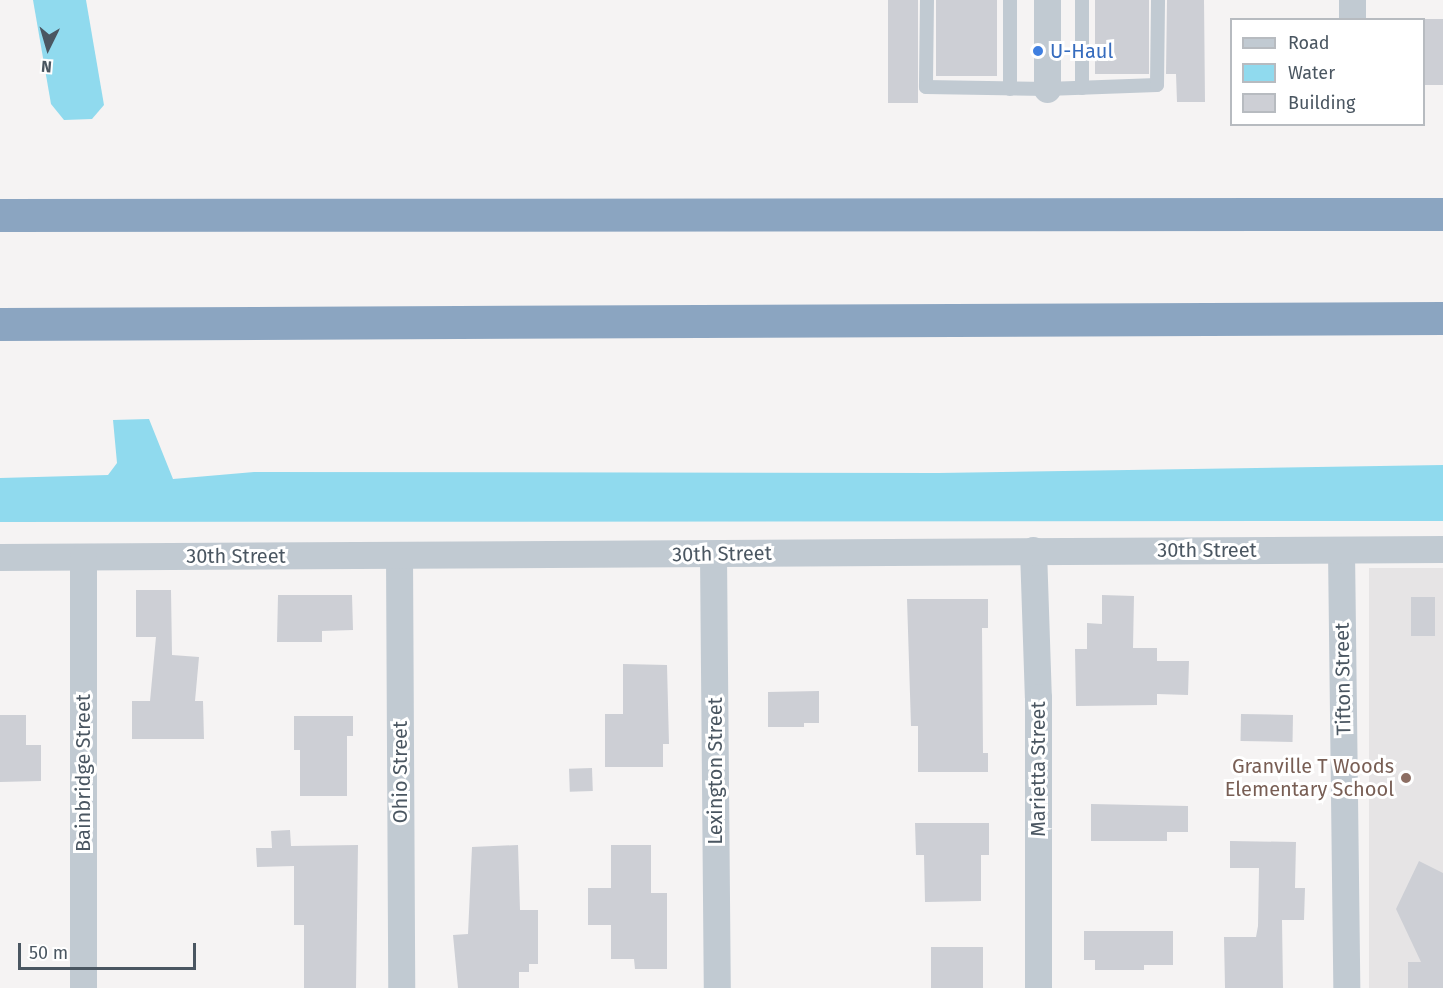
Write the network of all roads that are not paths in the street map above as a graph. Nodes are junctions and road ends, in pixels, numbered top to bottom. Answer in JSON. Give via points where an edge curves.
{"nodes":[{"id":1,"x":927,"y":0,"type":"edge"},
{"id":2,"x":1010,"y":0,"type":"edge"},
{"id":3,"x":1047,"y":0,"type":"edge"},
{"id":4,"x":1082,"y":0,"type":"edge"},
{"id":5,"x":1158,"y":0,"type":"edge"},
{"id":6,"x":1352,"y":0,"type":"edge"},
{"id":7,"x":1352,"y":18,"type":"edge"},
{"id":8,"x":1082,"y":88,"type":"junction"},
{"id":9,"x":1010,"y":89,"type":"junction"},
{"id":10,"x":1047,"y":89,"type":"junction"},
{"id":11,"x":1443,"y":214,"type":"edge"},
{"id":12,"x":0,"y":215,"type":"edge"},
{"id":13,"x":1443,"y":318,"type":"edge"},
{"id":14,"x":0,"y":324,"type":"edge"},
{"id":15,"x":1443,"y":549,"type":"edge"},
{"id":16,"x":1033,"y":550,"type":"junction"},
{"id":17,"x":1341,"y":550,"type":"junction"},
{"id":18,"x":713,"y":554,"type":"junction"},
{"id":19,"x":399,"y":555,"type":"junction"},
{"id":20,"x":0,"y":557,"type":"edge"},
{"id":21,"x":83,"y":557,"type":"junction"},
{"id":22,"x":83,"y":988,"type":"edge"},
{"id":23,"x":401,"y":988,"type":"edge"},
{"id":24,"x":717,"y":988,"type":"edge"},
{"id":25,"x":1038,"y":988,"type":"edge"},
{"id":26,"x":1346,"y":988,"type":"edge"}],
"edges":[{"from":1,"to":9,"type":"lane","via":[[927,87]]},
{"from":2,"to":9,"type":"lane"},
{"from":3,"to":10,"type":"street"},
{"from":4,"to":8,"type":"lane"},
{"from":5,"to":8,"type":"lane","via":[[1157,85]]},
{"from":6,"to":7,"type":"street"},
{"from":8,"to":10,"type":"lane"},
{"from":9,"to":10,"type":"lane"},
{"from":11,"to":12,"type":"highway"},
{"from":13,"to":14,"type":"highway"},
{"from":15,"to":17,"type":"street","name":"30th Street"},
{"from":16,"to":17,"type":"street","name":"30th Street"},
{"from":16,"to":18,"type":"street","name":"30th Street"},
{"from":16,"to":25,"type":"street","name":"Marietta Street","via":[[1038,697]]},
{"from":17,"to":26,"type":"street","name":"Tifton Street"},
{"from":18,"to":19,"type":"street","name":"30th Street"},
{"from":18,"to":24,"type":"street","name":"Lexington Street"},
{"from":19,"to":21,"type":"street","name":"30th Street"},
{"from":19,"to":23,"type":"street","name":"Ohio Street"},
{"from":20,"to":21,"type":"street","name":"30th Street"},
{"from":21,"to":22,"type":"street","name":"Bainbridge Street"}]}
